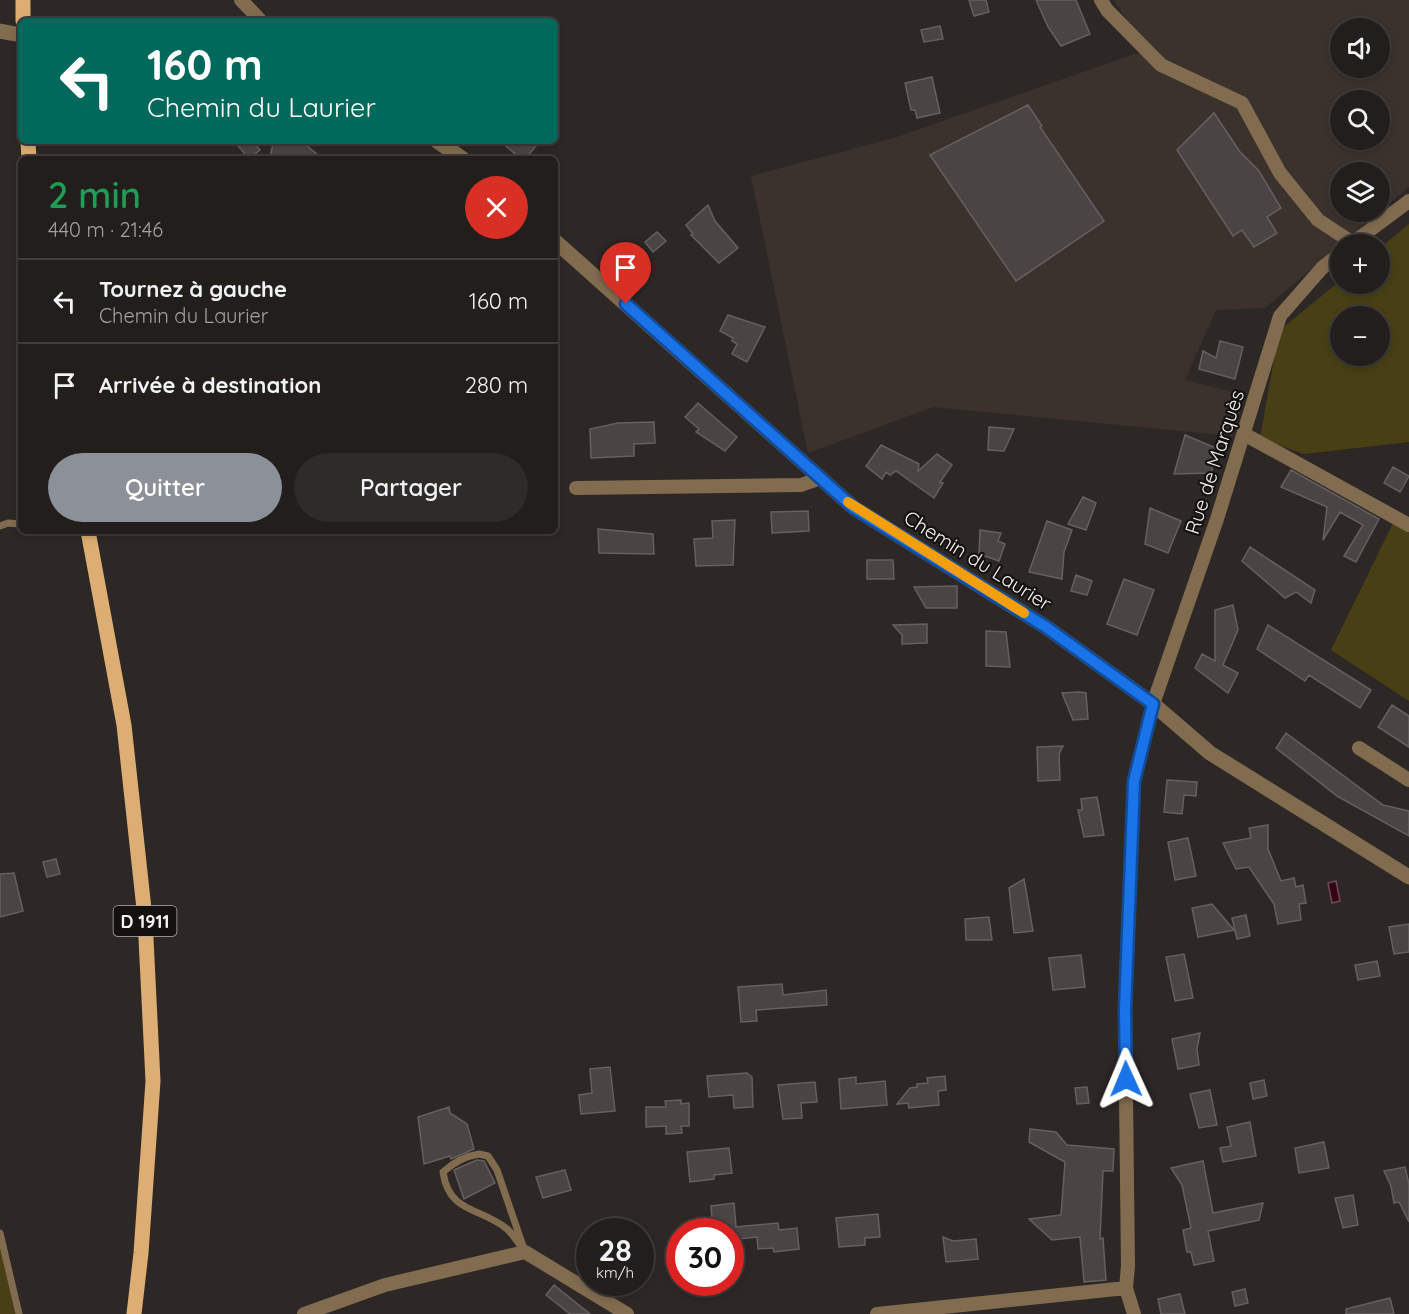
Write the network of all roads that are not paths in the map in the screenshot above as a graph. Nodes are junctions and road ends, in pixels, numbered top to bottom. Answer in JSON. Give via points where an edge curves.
{"nodes":[{"id":1,"x":23,"y":0,"type":"edge"},
{"id":2,"x":241,"y":0,"type":"edge"},
{"id":3,"x":1101,"y":0,"type":"edge"},
{"id":4,"x":22,"y":18,"type":"edge"},
{"id":5,"x":258,"y":18,"type":"edge"},
{"id":6,"x":0,"y":31,"type":"edge"},
{"id":7,"x":18,"y":34,"type":"edge"},
{"id":8,"x":441,"y":144,"type":"edge"},
{"id":9,"x":459,"y":156,"type":"edge"},
{"id":10,"x":1409,"y":201,"type":"edge"},
{"id":11,"x":1338,"y":234,"type":"edge"},
{"id":12,"x":1365,"y":234,"type":"edge"},
{"id":13,"x":558,"y":244,"type":"edge"},
{"id":14,"x":1330,"y":261,"type":"edge"},
{"id":15,"x":1244,"y":434,"type":"junction"},
{"id":16,"x":821,"y":478,"type":"junction"},
{"id":17,"x":576,"y":488,"type":"dead end"},
{"id":18,"x":18,"y":524,"type":"edge"},
{"id":19,"x":0,"y":525,"type":"edge"},
{"id":20,"x":1409,"y":525,"type":"edge"},
{"id":21,"x":89,"y":534,"type":"edge"},
{"id":22,"x":1153,"y":704,"type":"junction"},
{"id":23,"x":1359,"y":748,"type":"dead end"},
{"id":24,"x":1409,"y":780,"type":"edge"},
{"id":25,"x":1409,"y":877,"type":"edge"},
{"id":26,"x":0,"y":1233,"type":"edge"},
{"id":27,"x":525,"y":1252,"type":"junction"},
{"id":28,"x":1126,"y":1288,"type":"junction"},
{"id":29,"x":19,"y":1314,"type":"edge"},
{"id":30,"x":134,"y":1314,"type":"edge"},
{"id":31,"x":304,"y":1314,"type":"edge"},
{"id":32,"x":627,"y":1314,"type":"edge"},
{"id":33,"x":877,"y":1314,"type":"edge"},
{"id":34,"x":1134,"y":1314,"type":"edge"}],
"edges":[{"from":1,"to":4,"type":"main road"},
{"from":2,"to":5,"type":"street"},
{"from":3,"to":11,"type":"street","via":[[1161,65],[1242,103],[1280,173],[1318,220]]},
{"from":6,"to":7,"type":"street"},
{"from":8,"to":9,"type":"street"},
{"from":10,"to":12,"type":"street"},
{"from":13,"to":16,"type":"street","name":"Chemin du Laurier"},
{"from":14,"to":15,"type":"street","name":"Rue de Marquès","via":[[1280,316]]},
{"from":15,"to":20,"type":"street"},
{"from":15,"to":22,"type":"street","name":"Rue de Marquès"},
{"from":16,"to":17,"type":"street","via":[[801,485]]},
{"from":16,"to":22,"type":"street","name":"Chemin du Laurier","via":[[854,508],[1046,627]]},
{"from":18,"to":19,"type":"lane"},
{"from":21,"to":30,"type":"main road","number":"D 1911","via":[[124,725],[145,918],[153,1081]]},
{"from":22,"to":25,"type":"street","name":"Chemin du Laurier","via":[[1210,753]]},
{"from":22,"to":28,"type":"street","name":"Rue de Marquès","via":[[1134,781],[1125,1009]]},
{"from":23,"to":24,"type":"street"},
{"from":26,"to":29,"type":"lane"},
{"from":27,"to":27,"type":"lane","via":[[497,1170],[488,1156],[469,1156],[443,1172],[455,1201],[507,1229]]},
{"from":27,"to":31,"type":"street","via":[[385,1285]]},
{"from":27,"to":32,"type":"street"},
{"from":28,"to":33,"type":"street"},
{"from":28,"to":34,"type":"street"}]}
